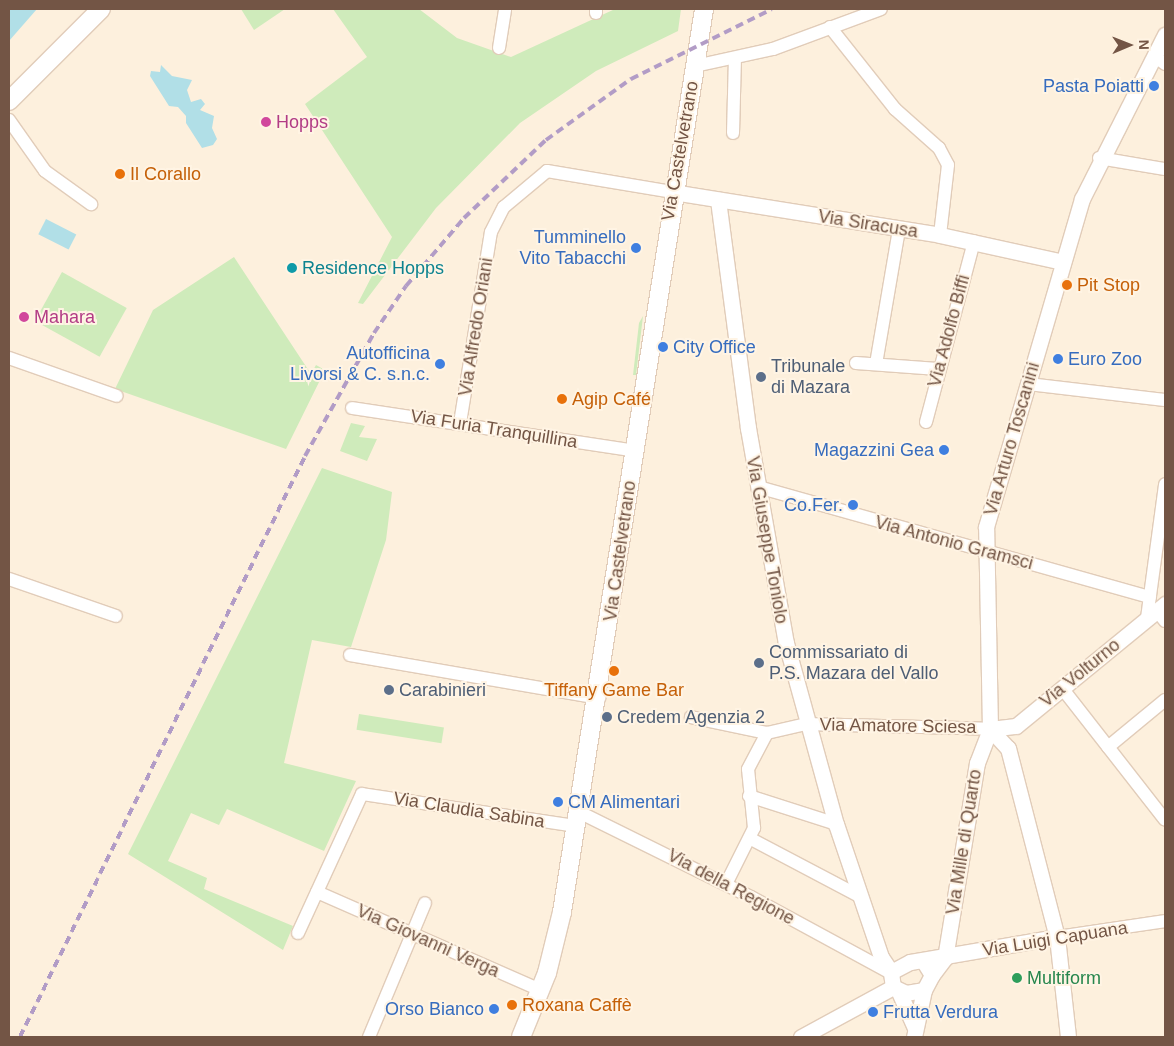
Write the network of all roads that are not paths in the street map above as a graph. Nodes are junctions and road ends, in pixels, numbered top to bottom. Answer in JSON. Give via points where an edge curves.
{"nodes":[{"id":1,"x":101,"y":9,"type":"edge"},
{"id":2,"x":505,"y":9,"type":"edge"},
{"id":3,"x":704,"y":9,"type":"edge"},
{"id":4,"x":881,"y":9,"type":"edge"},
{"id":5,"x":830,"y":27,"type":"junction"},
{"id":6,"x":1165,"y":35,"type":"edge"},
{"id":7,"x":499,"y":48,"type":"dead end"},
{"id":8,"x":735,"y":59,"type":"junction"},
{"id":9,"x":1160,"y":60,"type":"edge"},
{"id":10,"x":695,"y":63,"type":"junction"},
{"id":11,"x":9,"y":101,"type":"edge"},
{"id":12,"x":9,"y":120,"type":"edge"},
{"id":13,"x":733,"y":134,"type":"dead end"},
{"id":14,"x":1100,"y":158,"type":"junction"},
{"id":15,"x":1165,"y":169,"type":"edge"},
{"id":16,"x":673,"y":192,"type":"junction"},
{"id":17,"x":718,"y":200,"type":"junction"},
{"id":18,"x":91,"y":204,"type":"dead end"},
{"id":19,"x":899,"y":229,"type":"junction"},
{"id":20,"x":940,"y":235,"type":"junction"},
{"id":21,"x":974,"y":241,"type":"junction"},
{"id":22,"x":1063,"y":262,"type":"junction"},
{"id":23,"x":9,"y":358,"type":"edge"},
{"id":24,"x":856,"y":363,"type":"dead end"},
{"id":25,"x":876,"y":364,"type":"junction"},
{"id":26,"x":938,"y":369,"type":"junction"},
{"id":27,"x":1028,"y":384,"type":"junction"},
{"id":28,"x":117,"y":396,"type":"dead end"},
{"id":29,"x":1165,"y":400,"type":"edge"},
{"id":30,"x":352,"y":408,"type":"dead end"},
{"id":31,"x":926,"y":422,"type":"dead end"},
{"id":32,"x":460,"y":423,"type":"junction"},
{"id":33,"x":634,"y":451,"type":"junction"},
{"id":34,"x":1165,"y":484,"type":"edge"},
{"id":35,"x":758,"y":487,"type":"junction"},
{"id":36,"x":985,"y":549,"type":"junction"},
{"id":37,"x":9,"y":579,"type":"edge"},
{"id":38,"x":1157,"y":610,"type":"edge"},
{"id":39,"x":116,"y":616,"type":"dead end"},
{"id":40,"x":350,"y":654,"type":"dead end"},
{"id":41,"x":1062,"y":688,"type":"junction"},
{"id":42,"x":599,"y":698,"type":"junction"},
{"id":43,"x":1165,"y":700,"type":"edge"},
{"id":44,"x":691,"y":717,"type":"dead end"},
{"id":45,"x":805,"y":724,"type":"junction"},
{"id":46,"x":990,"y":729,"type":"junction"},
{"id":47,"x":767,"y":733,"type":"junction"},
{"id":48,"x":1108,"y":747,"type":"junction"},
{"id":49,"x":749,"y":796,"type":"junction"},
{"id":50,"x":578,"y":819,"type":"junction"},
{"id":51,"x":1165,"y":820,"type":"edge"},
{"id":52,"x":836,"y":824,"type":"junction"},
{"id":53,"x":751,"y":839,"type":"junction"},
{"id":54,"x":726,"y":884,"type":"junction"},
{"id":55,"x":317,"y":892,"type":"junction"},
{"id":56,"x":859,"y":896,"type":"junction"},
{"id":57,"x":424,"y":903,"type":"dead end"},
{"id":58,"x":1165,"y":921,"type":"edge"},
{"id":59,"x":298,"y":933,"type":"dead end"},
{"id":60,"x":412,"y":934,"type":"junction"},
{"id":61,"x":1057,"y":937,"type":"junction"},
{"id":62,"x":945,"y":958,"type":"junction"},
{"id":63,"x":924,"y":962,"type":"junction"},
{"id":64,"x":932,"y":975,"type":"junction"},
{"id":65,"x":889,"y":977,"type":"junction"},
{"id":66,"x":540,"y":990,"type":"junction"},
{"id":67,"x":924,"y":990,"type":"junction"},
{"id":68,"x":915,"y":1034,"type":"edge"},
{"id":69,"x":368,"y":1037,"type":"edge"},
{"id":70,"x":521,"y":1037,"type":"edge"},
{"id":71,"x":801,"y":1037,"type":"edge"},
{"id":72,"x":1068,"y":1037,"type":"edge"}],
"edges":[{"from":1,"to":11,"type":"main road"},
{"from":2,"to":7,"type":"street"},
{"from":3,"to":10,"type":"main road","name":"Via Castelvetrano"},
{"from":4,"to":5,"type":"street"},
{"from":5,"to":8,"type":"street"},
{"from":5,"to":20,"type":"street","via":[[895,109],[939,148],[948,165]]},
{"from":6,"to":9,"type":"street","name":"Via Arturo Toscanini"},
{"from":8,"to":10,"type":"street"},
{"from":8,"to":13,"type":"street"},
{"from":9,"to":14,"type":"street","name":"Via Arturo Toscanini"},
{"from":10,"to":16,"type":"main road","name":"Via Castelvetrano"},
{"from":12,"to":18,"type":"street","via":[[44,171]]},
{"from":14,"to":15,"type":"street"},
{"from":14,"to":22,"type":"street","name":"Via Arturo Toscanini"},
{"from":16,"to":17,"type":"street","name":"Via Siracusa"},
{"from":16,"to":32,"type":"street","name":"Via Alfredo Oriani","via":[[547,171],[504,206],[491,232]]},
{"from":16,"to":33,"type":"main road","name":"Via Castelvetrano"},
{"from":17,"to":19,"type":"street","name":"Via Siracusa"},
{"from":17,"to":35,"type":"street","name":"Via Giuseppe Toniolo"},
{"from":19,"to":20,"type":"street","name":"Via Siracusa"},
{"from":19,"to":25,"type":"street"},
{"from":20,"to":21,"type":"street","name":"Via Siracusa"},
{"from":21,"to":22,"type":"street","name":"Via Siracusa"},
{"from":21,"to":26,"type":"street","name":"Via Adolfo Biffi"},
{"from":22,"to":27,"type":"street","name":"Via Arturo Toscanini"},
{"from":23,"to":28,"type":"street"},
{"from":24,"to":25,"type":"street"},
{"from":25,"to":26,"type":"street"},
{"from":26,"to":31,"type":"street","name":"Via Adolfo Biffi"},
{"from":27,"to":29,"type":"street"},
{"from":27,"to":36,"type":"street","name":"Via Arturo Toscanini","via":[[986,527]]},
{"from":30,"to":32,"type":"street","name":"Via Furia Tranquillina"},
{"from":32,"to":33,"type":"street","name":"Via Furia Tranquillina"},
{"from":33,"to":42,"type":"main road","name":"Via Castelvetrano"},
{"from":34,"to":38,"type":"street"},
{"from":35,"to":36,"type":"street","name":"Via Antonio Gramsci","via":[[887,526]]},
{"from":35,"to":45,"type":"street","name":"Via Giuseppe Toniolo"},
{"from":36,"to":38,"type":"street","name":"Via Antonio Gramsci"},
{"from":36,"to":46,"type":"street","name":"Via Arturo Toscanini"},
{"from":37,"to":39,"type":"street"},
{"from":38,"to":41,"type":"street","name":"Via Volturno"},
{"from":40,"to":42,"type":"street"},
{"from":41,"to":46,"type":"street","name":"Via Volturno","via":[[1016,726]]},
{"from":41,"to":48,"type":"street"},
{"from":42,"to":50,"type":"main road","name":"Via Castelvetrano"},
{"from":43,"to":48,"type":"street"},
{"from":44,"to":47,"type":"street"},
{"from":45,"to":46,"type":"street","name":"Via Amatore Sciesa"},
{"from":45,"to":47,"type":"street","name":"Via Amatore Sciesa"},
{"from":45,"to":52,"type":"street","name":"Via Giuseppe Toniolo"},
{"from":46,"to":61,"type":"street","via":[[1008,748]]},
{"from":46,"to":62,"type":"street","name":"Via Mille di Quarto","via":[[977,763]]},
{"from":47,"to":49,"type":"street","via":[[748,769]]},
{"from":48,"to":51,"type":"street"},
{"from":49,"to":52,"type":"street"},
{"from":49,"to":53,"type":"street","via":[[754,828]]},
{"from":50,"to":54,"type":"street","name":"Via della Regione"},
{"from":50,"to":55,"type":"street","name":"Via Claudia Sabina","via":[[362,794]]},
{"from":50,"to":66,"type":"main road","name":"Via Castelvetrano","via":[[562,912]]},
{"from":52,"to":56,"type":"street","name":"Via Giuseppe Toniolo"},
{"from":53,"to":54,"type":"street"},
{"from":53,"to":56,"type":"street"},
{"from":54,"to":65,"type":"street","name":"Via della Regione"},
{"from":55,"to":59,"type":"street"},
{"from":55,"to":60,"type":"street","name":"Via Giovanni Verga"},
{"from":56,"to":65,"type":"street","name":"Via Giuseppe Toniolo"},
{"from":57,"to":60,"type":"street"},
{"from":58,"to":61,"type":"street","name":"Via Luigi Capuana"},
{"from":60,"to":66,"type":"street","name":"Via Giovanni Verga"},
{"from":60,"to":69,"type":"street"},
{"from":61,"to":62,"type":"street","name":"Via Luigi Capuana"},
{"from":61,"to":72,"type":"street"},
{"from":62,"to":63,"type":"street","name":"Via Luigi Capuana"},
{"from":62,"to":64,"type":"street"},
{"from":63,"to":64,"type":"street"},
{"from":63,"to":65,"type":"street","name":"Via Luigi Capuana","via":[[910,962]]},
{"from":64,"to":67,"type":"street"},
{"from":65,"to":67,"type":"street"},
{"from":65,"to":68,"type":"street","name":"Via Giuseppe Toniolo"},
{"from":65,"to":71,"type":"street","name":"Via Luigi Capuana"},
{"from":66,"to":70,"type":"main road","name":"Via Castelvetrano"},
{"from":67,"to":68,"type":"street"}]}
